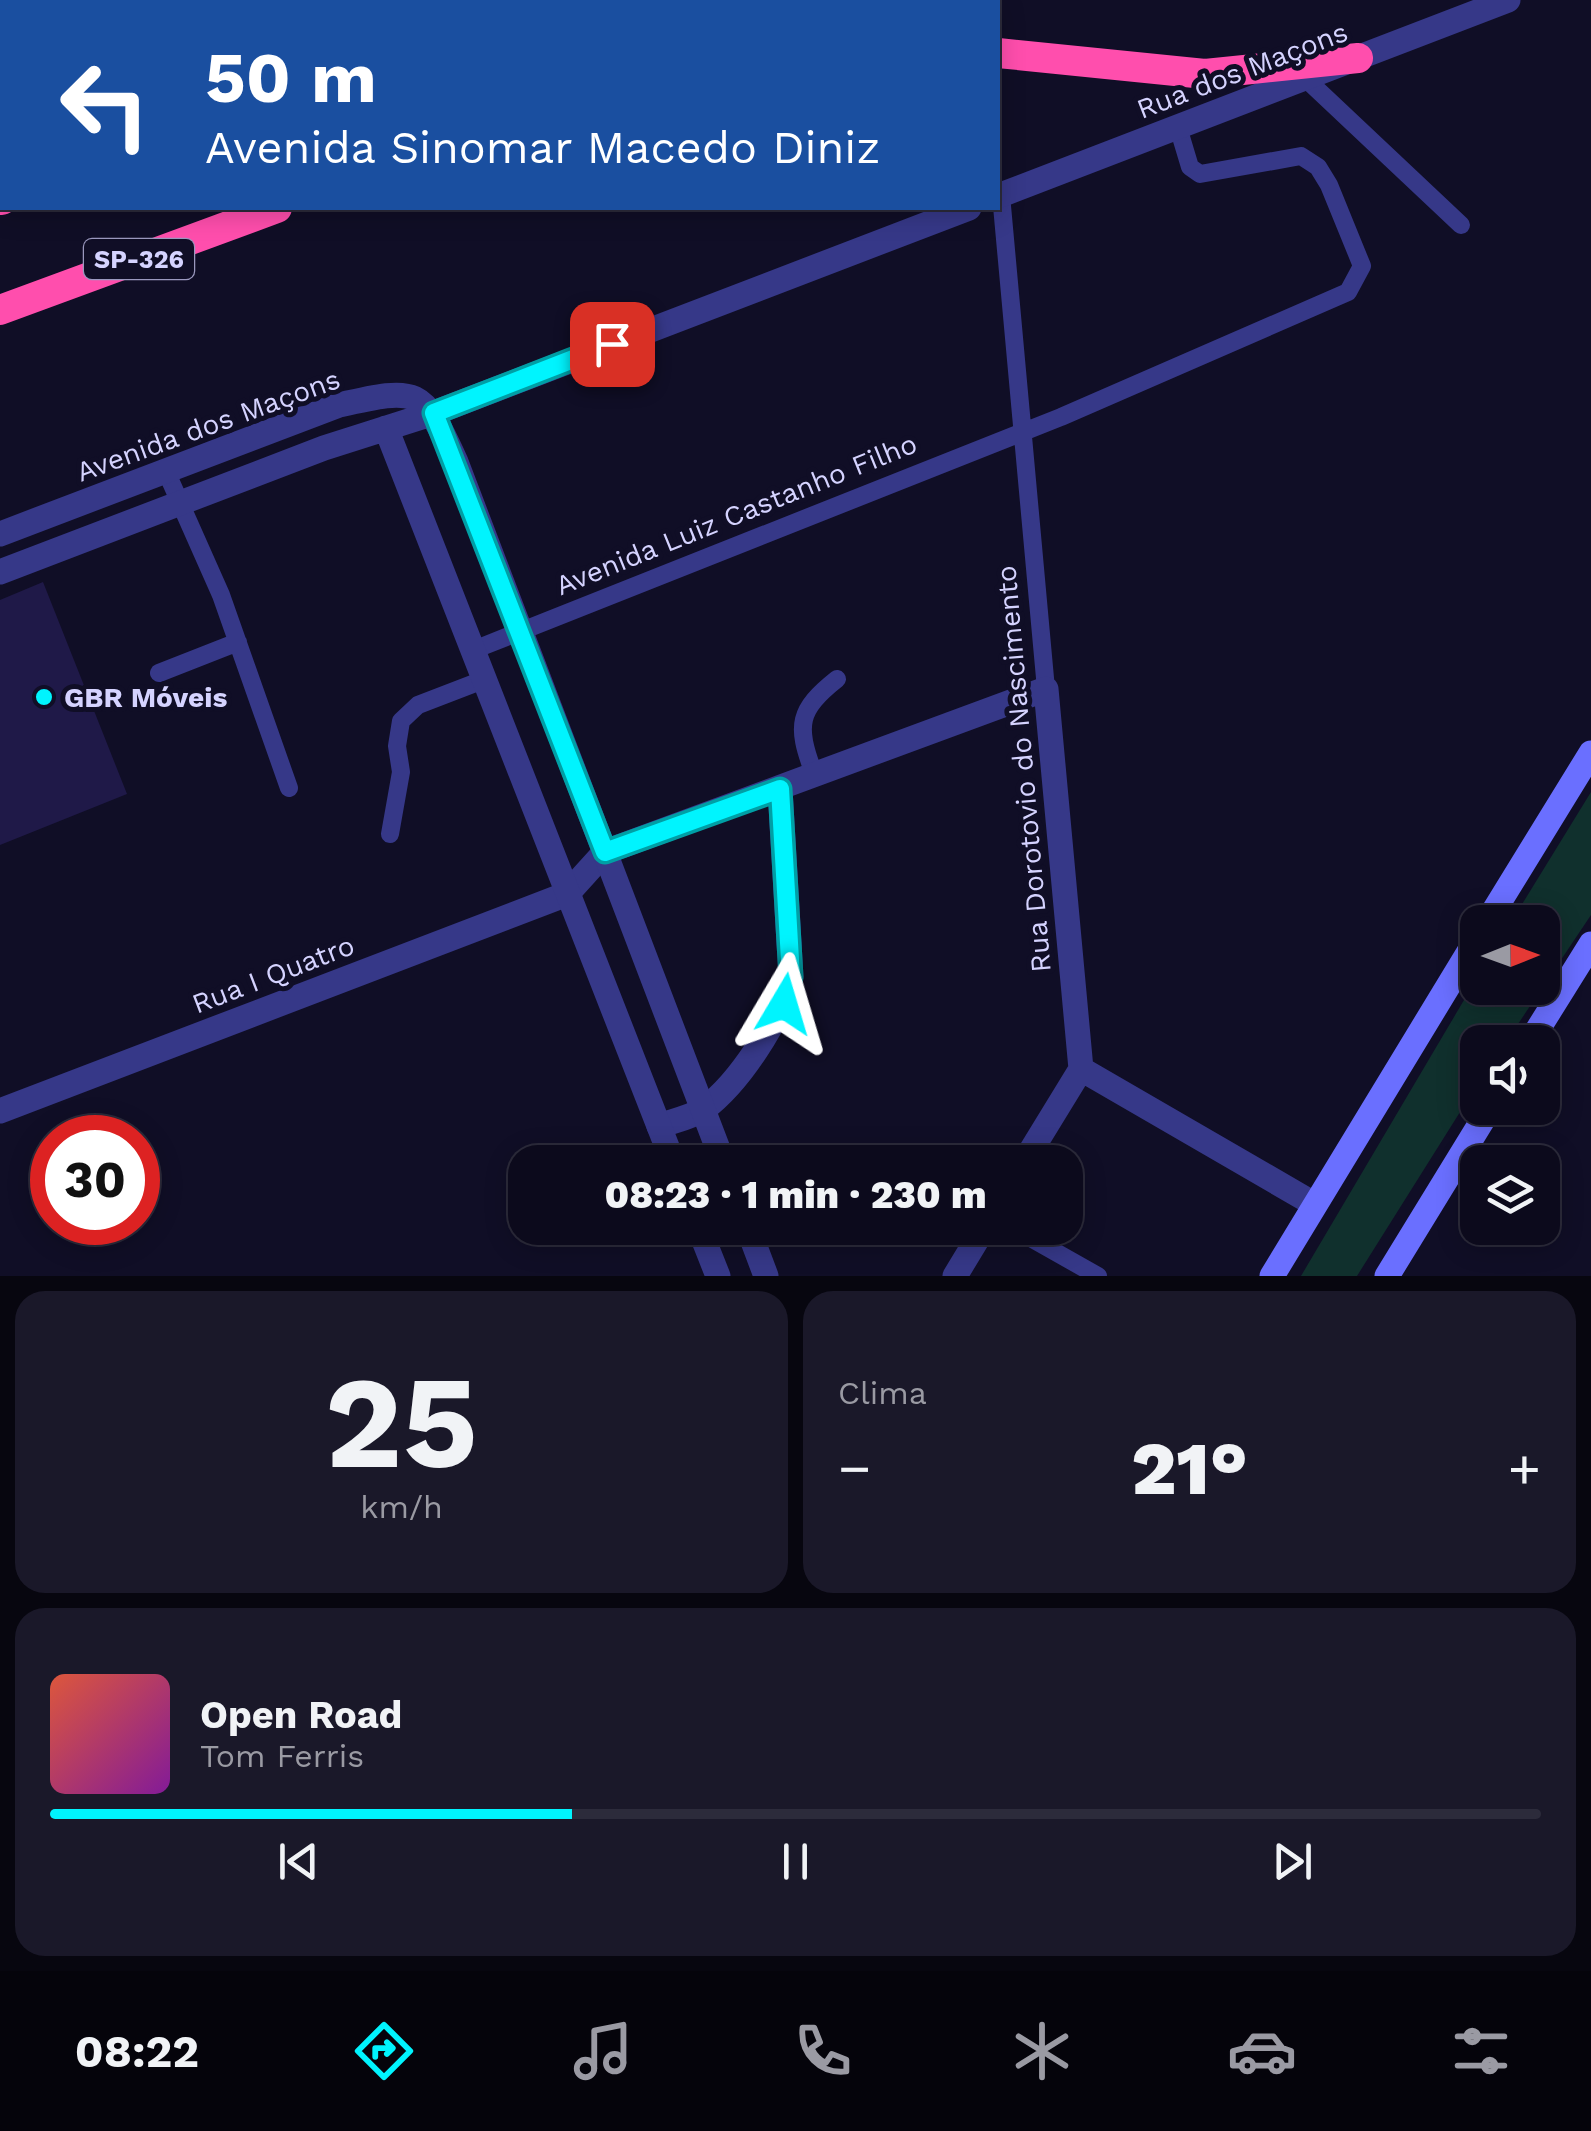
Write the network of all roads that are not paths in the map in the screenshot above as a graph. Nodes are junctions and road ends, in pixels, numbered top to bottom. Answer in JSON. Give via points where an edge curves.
{"nodes":[{"id":1,"x":1508,"y":0,"type":"edge"},
{"id":2,"x":1000,"y":53,"type":"edge"},
{"id":3,"x":1358,"y":58,"type":"junction"},
{"id":4,"x":1305,"y":78,"type":"junction"},
{"id":5,"x":1178,"y":126,"type":"junction"},
{"id":6,"x":1000,"y":196,"type":"edge"},
{"id":7,"x":1000,"y":206,"type":"edge"},
{"id":8,"x":272,"y":210,"type":"edge"},
{"id":9,"x":964,"y":210,"type":"edge"},
{"id":10,"x":1461,"y":225,"type":"dead end"},
{"id":11,"x":0,"y":310,"type":"edge"},
{"id":12,"x":434,"y":413,"type":"junction"},
{"id":13,"x":386,"y":428,"type":"junction"},
{"id":14,"x":1022,"y":431,"type":"junction"},
{"id":15,"x":166,"y":471,"type":"junction"},
{"id":16,"x":181,"y":503,"type":"junction"},
{"id":17,"x":0,"y":534,"type":"edge"},
{"id":18,"x":0,"y":572,"type":"edge"},
{"id":19,"x":520,"y":629,"type":"junction"},
{"id":20,"x":238,"y":642,"type":"junction"},
{"id":21,"x":471,"y":651,"type":"junction"},
{"id":22,"x":159,"y":673,"type":"dead end"},
{"id":23,"x":837,"y":679,"type":"dead end"},
{"id":24,"x":483,"y":680,"type":"junction"},
{"id":25,"x":1046,"y":689,"type":"junction"},
{"id":26,"x":1591,"y":753,"type":"edge"},
{"id":27,"x":813,"y":772,"type":"junction"},
{"id":28,"x":289,"y":788,"type":"dead end"},
{"id":29,"x":780,"y":789,"type":"junction"},
{"id":30,"x":390,"y":834,"type":"dead end"},
{"id":31,"x":605,"y":852,"type":"junction"},
{"id":32,"x":568,"y":894,"type":"junction"},
{"id":33,"x":1497,"y":905,"type":"edge"},
{"id":34,"x":1591,"y":944,"type":"edge"},
{"id":35,"x":1460,"y":967,"type":"edge"},
{"id":36,"x":1541,"y":1025,"type":"edge"},
{"id":37,"x":1080,"y":1069,"type":"junction"},
{"id":38,"x":703,"y":1109,"type":"junction"},
{"id":39,"x":0,"y":1111,"type":"edge"},
{"id":40,"x":1480,"y":1125,"type":"edge"},
{"id":41,"x":659,"y":1126,"type":"junction"},
{"id":42,"x":666,"y":1145,"type":"edge"},
{"id":43,"x":717,"y":1145,"type":"edge"},
{"id":44,"x":1034,"y":1145,"type":"edge"},
{"id":45,"x":1314,"y":1204,"type":"junction"},
{"id":46,"x":706,"y":1245,"type":"edge"},
{"id":47,"x":754,"y":1245,"type":"edge"},
{"id":48,"x":973,"y":1245,"type":"edge"},
{"id":49,"x":1043,"y":1245,"type":"edge"},
{"id":50,"x":718,"y":1276,"type":"edge"},
{"id":51,"x":766,"y":1276,"type":"edge"},
{"id":52,"x":954,"y":1276,"type":"edge"},
{"id":53,"x":1098,"y":1276,"type":"edge"},
{"id":54,"x":1272,"y":1276,"type":"edge"},
{"id":55,"x":1387,"y":1276,"type":"edge"}],
"edges":[{"from":1,"to":3,"type":"street","name":"Rua dos Maçons"},
{"from":2,"to":3,"type":"highway","via":[[1205,74]]},
{"from":3,"to":4,"type":"street","name":"Rua dos Maçons"},
{"from":4,"to":5,"type":"street","name":"Rua dos Maçons"},
{"from":4,"to":10,"type":"lane"},
{"from":5,"to":6,"type":"street","name":"Rua dos Maçons"},
{"from":5,"to":14,"type":"lane","name":"Avenida Luiz Castanho Filho","via":[[1190,167],[1200,174],[1301,156],[1318,167],[1362,266],[1348,292],[1308,312]]},
{"from":7,"to":14,"type":"lane","name":"Rua Dorotovio do Nascimento"},
{"from":8,"to":11,"type":"highway","number":"SP-326"},
{"from":9,"to":12,"type":"street"},
{"from":12,"to":13,"type":"street"},
{"from":12,"to":15,"type":"street","name":"Avenida dos Maçons","via":[[422,400],[387,394]]},
{"from":12,"to":19,"type":"street"},
{"from":13,"to":16,"type":"street"},
{"from":13,"to":21,"type":"street"},
{"from":14,"to":19,"type":"lane","name":"Avenida Luiz Castanho Filho"},
{"from":14,"to":25,"type":"lane","name":"Rua Dorotovio do Nascimento"},
{"from":15,"to":16,"type":"lane"},
{"from":15,"to":17,"type":"street","name":"Avenida dos Maçons"},
{"from":16,"to":18,"type":"street"},
{"from":16,"to":20,"type":"lane"},
{"from":19,"to":21,"type":"lane","name":"Avenida Luiz Castanho Filho"},
{"from":19,"to":31,"type":"street"},
{"from":20,"to":22,"type":"lane"},
{"from":20,"to":28,"type":"lane"},
{"from":21,"to":24,"type":"street"},
{"from":23,"to":27,"type":"lane","via":[[808,702],[800,737]]},
{"from":24,"to":30,"type":"lane","via":[[418,705],[401,722]]},
{"from":24,"to":32,"type":"street"},
{"from":25,"to":27,"type":"street"},
{"from":25,"to":37,"type":"street","name":"Rua Dorotovio do Nascimento"},
{"from":26,"to":33,"type":"main road"},
{"from":27,"to":29,"type":"street"},
{"from":29,"to":31,"type":"street"},
{"from":29,"to":38,"type":"street","via":[[791,977],[760,1046]]},
{"from":31,"to":32,"type":"street"},
{"from":31,"to":38,"type":"street"},
{"from":32,"to":39,"type":"street","name":"Rua I Quatro"},
{"from":32,"to":41,"type":"street"},
{"from":34,"to":36,"type":"main road"},
{"from":35,"to":45,"type":"main road"},
{"from":37,"to":44,"type":"street"},
{"from":37,"to":45,"type":"street"},
{"from":38,"to":41,"type":"street"},
{"from":38,"to":43,"type":"street"},
{"from":40,"to":55,"type":"main road"},
{"from":41,"to":42,"type":"street"},
{"from":45,"to":54,"type":"main road"},
{"from":46,"to":50,"type":"street"},
{"from":47,"to":51,"type":"street"},
{"from":48,"to":52,"type":"street"},
{"from":49,"to":53,"type":"lane"}]}
